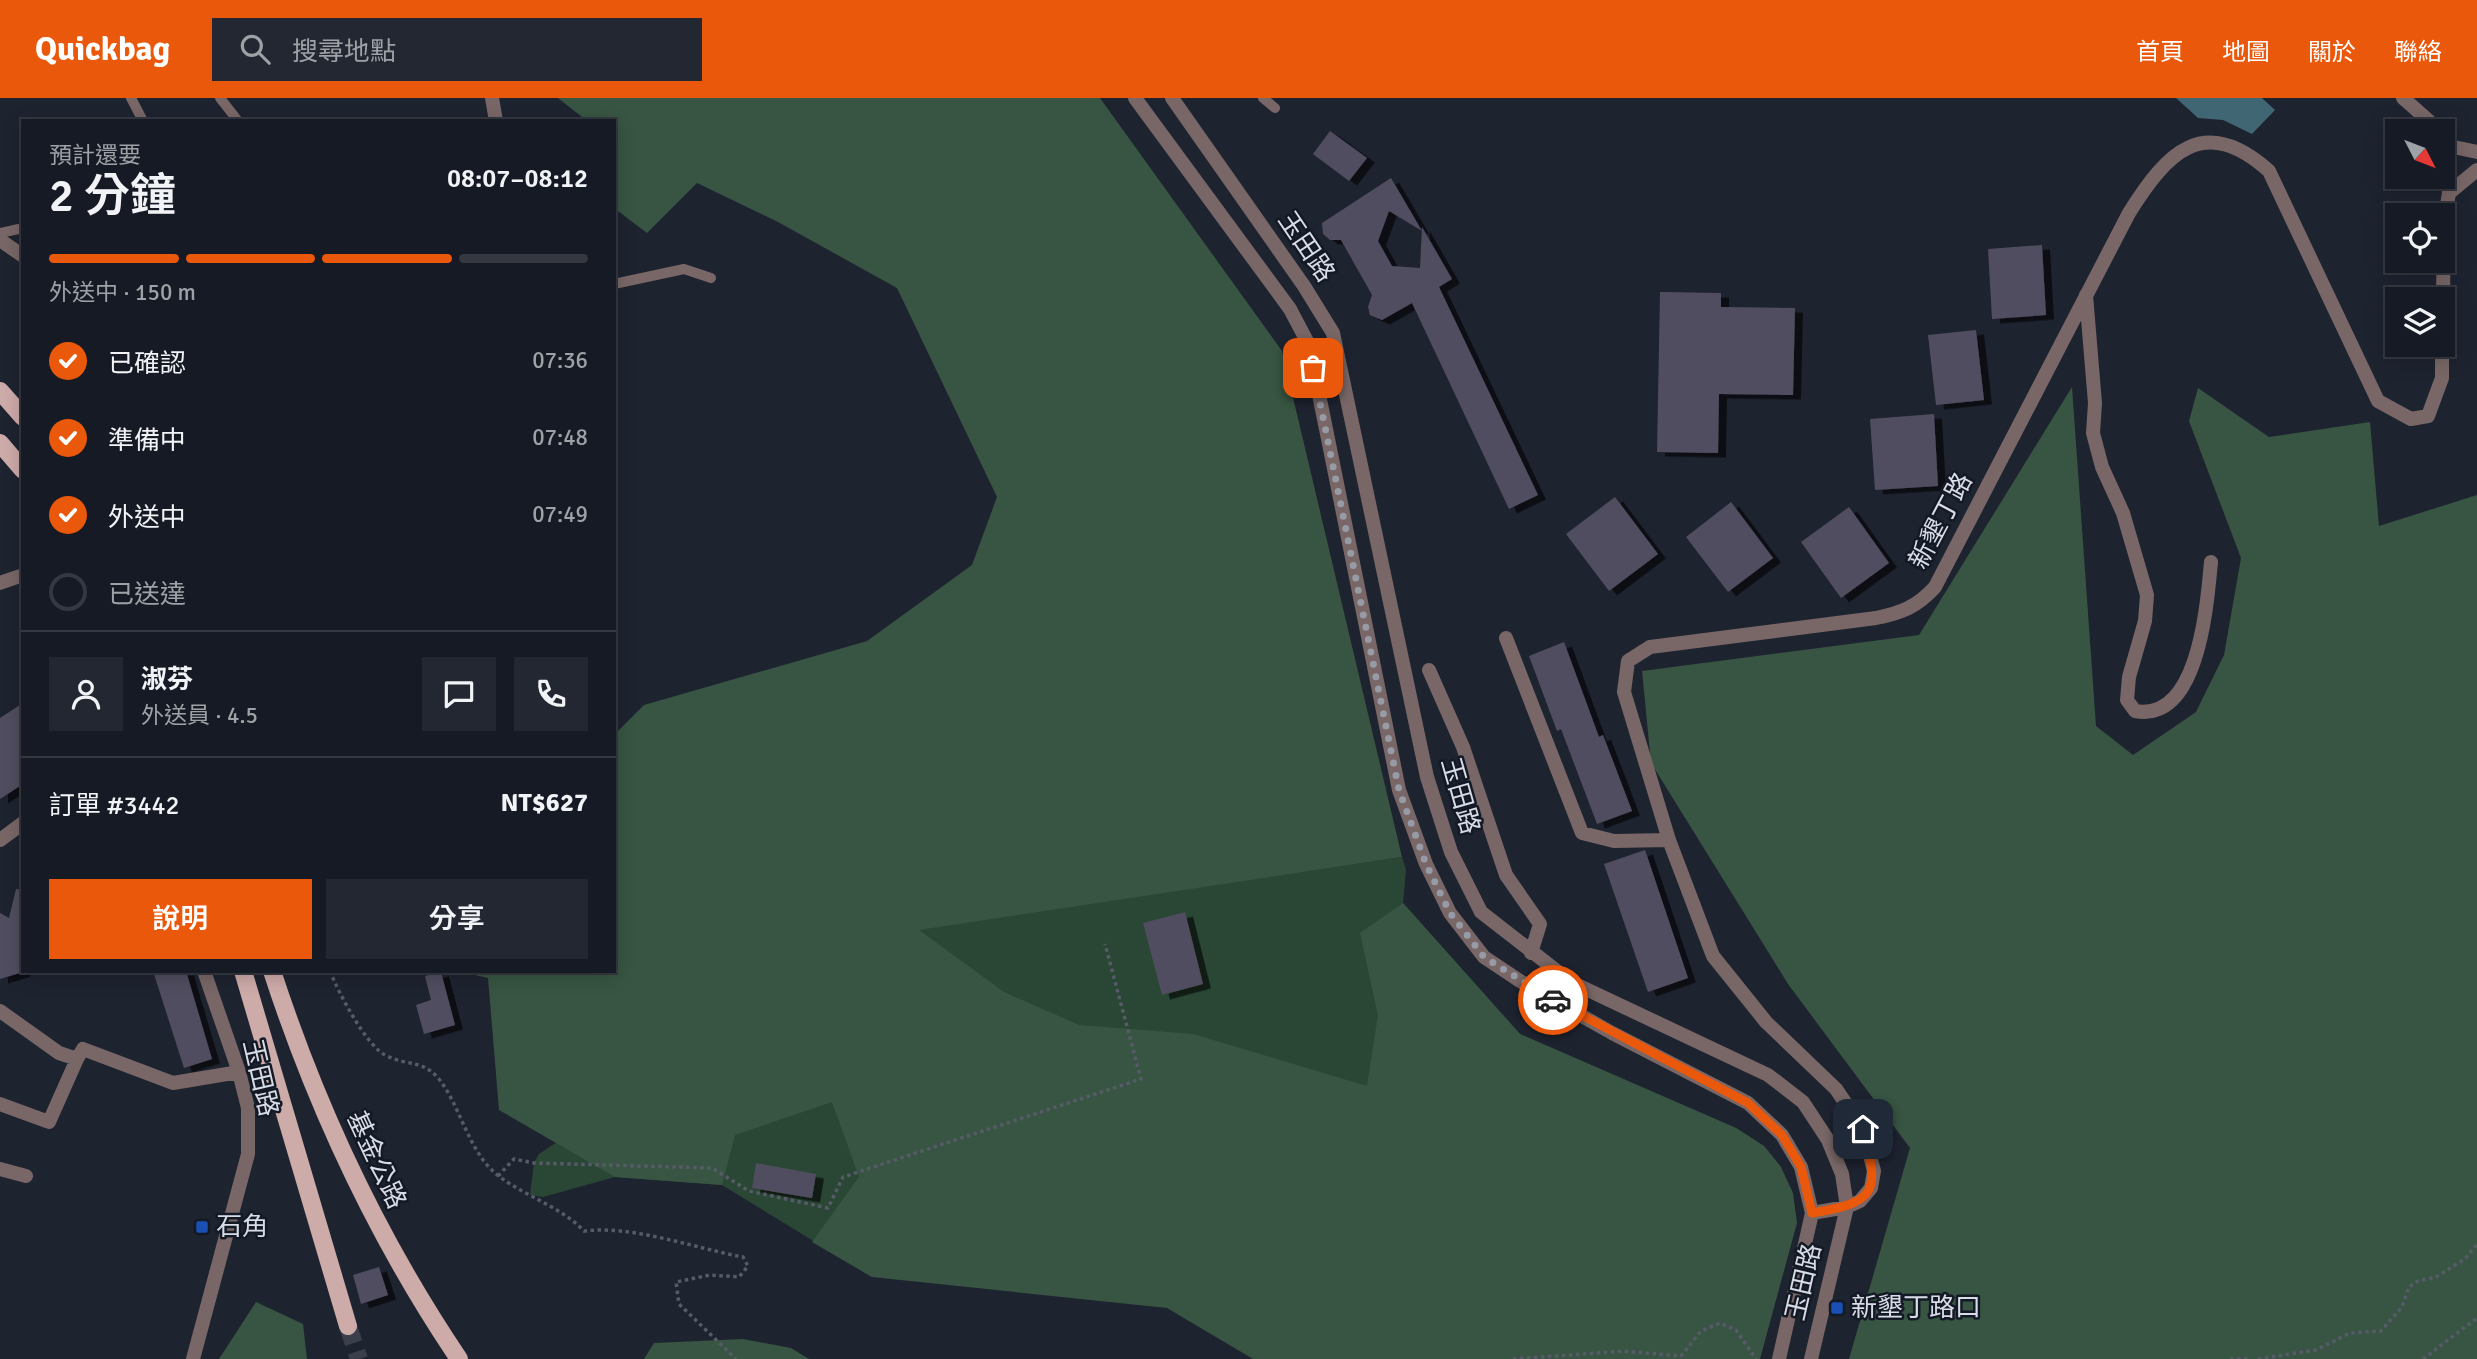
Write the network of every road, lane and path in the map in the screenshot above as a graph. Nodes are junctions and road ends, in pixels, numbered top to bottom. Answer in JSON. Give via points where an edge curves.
{"nodes":[{"id":1,"x":131,"y":98,"type":"edge"},
{"id":2,"x":220,"y":98,"type":"edge"},
{"id":3,"x":492,"y":98,"type":"edge"},
{"id":4,"x":1135,"y":98,"type":"edge"},
{"id":5,"x":1172,"y":98,"type":"edge"},
{"id":6,"x":1263,"y":98,"type":"edge"},
{"id":7,"x":2403,"y":98,"type":"edge"},
{"id":8,"x":1275,"y":108,"type":"dead end"},
{"id":9,"x":492,"y":118,"type":"edge"},
{"id":10,"x":142,"y":119,"type":"edge"},
{"id":11,"x":236,"y":119,"type":"edge"},
{"id":12,"x":2427,"y":119,"type":"edge"},
{"id":13,"x":2455,"y":147,"type":"edge"},
{"id":14,"x":2477,"y":152,"type":"edge"},
{"id":15,"x":2477,"y":170,"type":"edge"},
{"id":16,"x":2449,"y":189,"type":"edge"},
{"id":17,"x":2449,"y":193,"type":"junction"},
{"id":18,"x":21,"y":228,"type":"edge"},
{"id":19,"x":0,"y":233,"type":"edge"},
{"id":20,"x":0,"y":240,"type":"edge"},
{"id":21,"x":21,"y":255,"type":"edge"},
{"id":22,"x":711,"y":278,"type":"dead end"},
{"id":23,"x":616,"y":284,"type":"edge"},
{"id":24,"x":2443,"y":287,"type":"edge"},
{"id":25,"x":2086,"y":294,"type":"junction"},
{"id":26,"x":2442,"y":357,"type":"edge"},
{"id":27,"x":0,"y":391,"type":"edge"},
{"id":28,"x":21,"y":415,"type":"edge"},
{"id":29,"x":0,"y":443,"type":"edge"},
{"id":30,"x":21,"y":468,"type":"edge"},
{"id":31,"x":2211,"y":562,"type":"dead end"},
{"id":32,"x":21,"y":576,"type":"edge"},
{"id":33,"x":0,"y":583,"type":"edge"},
{"id":34,"x":1506,"y":638,"type":"dead end"},
{"id":35,"x":1429,"y":670,"type":"dead end"},
{"id":36,"x":21,"y":824,"type":"edge"},
{"id":37,"x":0,"y":840,"type":"edge"},
{"id":38,"x":1669,"y":840,"type":"junction"},
{"id":39,"x":1105,"y":944,"type":"dead end"},
{"id":40,"x":1531,"y":953,"type":"junction"},
{"id":41,"x":205,"y":973,"type":"edge"},
{"id":42,"x":244,"y":973,"type":"edge"},
{"id":43,"x":273,"y":973,"type":"edge"},
{"id":44,"x":331,"y":973,"type":"edge"},
{"id":45,"x":0,"y":1011,"type":"edge"},
{"id":46,"x":77,"y":1059,"type":"junction"},
{"id":47,"x":239,"y":1072,"type":"junction"},
{"id":48,"x":0,"y":1104,"type":"edge"},
{"id":49,"x":0,"y":1169,"type":"edge"},
{"id":50,"x":26,"y":1176,"type":"dead end"},
{"id":51,"x":498,"y":1176,"type":"junction"},
{"id":52,"x":1847,"y":1207,"type":"junction"},
{"id":53,"x":1812,"y":1213,"type":"junction"},
{"id":54,"x":2477,"y":1244,"type":"edge"},
{"id":55,"x":2477,"y":1318,"type":"edge"},
{"id":56,"x":348,"y":1326,"type":"tunnel mouth"},
{"id":57,"x":193,"y":1359,"type":"edge"},
{"id":58,"x":459,"y":1359,"type":"edge"},
{"id":59,"x":736,"y":1359,"type":"edge"},
{"id":60,"x":1513,"y":1359,"type":"edge"},
{"id":61,"x":1756,"y":1359,"type":"edge"},
{"id":62,"x":1779,"y":1359,"type":"edge"},
{"id":63,"x":1811,"y":1359,"type":"edge"},
{"id":64,"x":2230,"y":1359,"type":"edge"},
{"id":65,"x":2248,"y":1359,"type":"edge"},
{"id":66,"x":2258,"y":1359,"type":"edge"},
{"id":67,"x":2423,"y":1359,"type":"edge"}],
"edges":[{"from":1,"to":10,"type":"lane"},
{"from":2,"to":11,"type":"lane"},
{"from":3,"to":9,"type":"street"},
{"from":4,"to":53,"type":"street","name":"玉田路","via":[[1290,309],[1309,345],[1399,790],[1450,913],[1484,957],[1520,981],[1748,1103],[1782,1135],[1801,1167]]},
{"from":5,"to":40,"type":"street","name":"玉田路","via":[[1334,333],[1427,777],[1451,852],[1481,912]]},
{"from":6,"to":8,"type":"lane"},
{"from":7,"to":12,"type":"street"},
{"from":13,"to":14,"type":"street"},
{"from":15,"to":17,"type":"street"},
{"from":16,"to":17,"type":"street"},
{"from":17,"to":24,"type":"street"},
{"from":18,"to":19,"type":"lane"},
{"from":20,"to":21,"type":"street"},
{"from":22,"to":23,"type":"lane","via":[[684,269]]},
{"from":25,"to":26,"type":"street","name":"新墾丁路","via":[[2151,177],[2189,146],[2214,141],[2246,151],[2269,171],[2378,401],[2411,419],[2428,416],[2442,378]]},
{"from":25,"to":31,"type":"street","via":[[2095,403],[2093,433],[2147,595],[2145,621],[2129,677],[2127,700],[2135,711],[2149,714],[2167,704],[2185,683],[2203,636]]},
{"from":25,"to":38,"type":"street","name":"新墾丁路","via":[[1935,587],[1921,603],[1876,618],[1650,647],[1628,660],[1624,692]]},
{"from":27,"to":28,"type":"main road"},
{"from":29,"to":30,"type":"main road"},
{"from":32,"to":33,"type":"street"},
{"from":34,"to":38,"type":"street","via":[[1582,833],[1614,841]]},
{"from":35,"to":40,"type":"street","via":[[1463,747],[1506,875],[1540,924]]},
{"from":36,"to":37,"type":"street"},
{"from":38,"to":52,"type":"street","name":"新墾丁路","via":[[1713,956],[1766,1022],[1836,1089],[1863,1129],[1874,1171],[1871,1188]]},
{"from":39,"to":51,"type":"path","via":[[1141,1079],[843,1177],[828,1208],[750,1191],[712,1168],[514,1159]]},
{"from":40,"to":52,"type":"street","name":"玉田路","via":[[1571,982],[1768,1075],[1803,1102],[1828,1140],[1842,1174]]},
{"from":41,"to":47,"type":"street","name":"玉田路"},
{"from":42,"to":56,"type":"main road"},
{"from":43,"to":58,"type":"main road","name":"基金公路","via":[[301,1059],[367,1206]]},
{"from":44,"to":51,"type":"path","via":[[357,1022],[384,1055],[422,1064],[443,1085],[475,1147]]},
{"from":45,"to":46,"type":"street","via":[[59,1054]]},
{"from":46,"to":47,"type":"street","via":[[83,1049],[173,1083]]},
{"from":46,"to":48,"type":"street","via":[[48,1122]]},
{"from":47,"to":57,"type":"street","name":"玉田路","via":[[248,1108],[248,1154]]},
{"from":49,"to":50,"type":"street"},
{"from":51,"to":59,"type":"path","via":[[541,1204],[568,1215],[584,1231],[606,1228],[743,1257],[748,1266],[739,1277],[710,1275],[676,1282],[679,1304]]},
{"from":52,"to":53,"type":"street"},
{"from":52,"to":63,"type":"street","name":"玉田路"},
{"from":53,"to":62,"type":"street","name":"玉田路"},
{"from":54,"to":66,"type":"path","via":[[2465,1259],[2409,1287],[2402,1307],[2381,1331],[2350,1333],[2316,1350]]},
{"from":55,"to":67,"type":"path"},
{"from":60,"to":61,"type":"path","via":[[1623,1351],[1681,1356],[1701,1331],[1720,1322],[1737,1330]]},
{"from":64,"to":65,"type":"path"}]}
